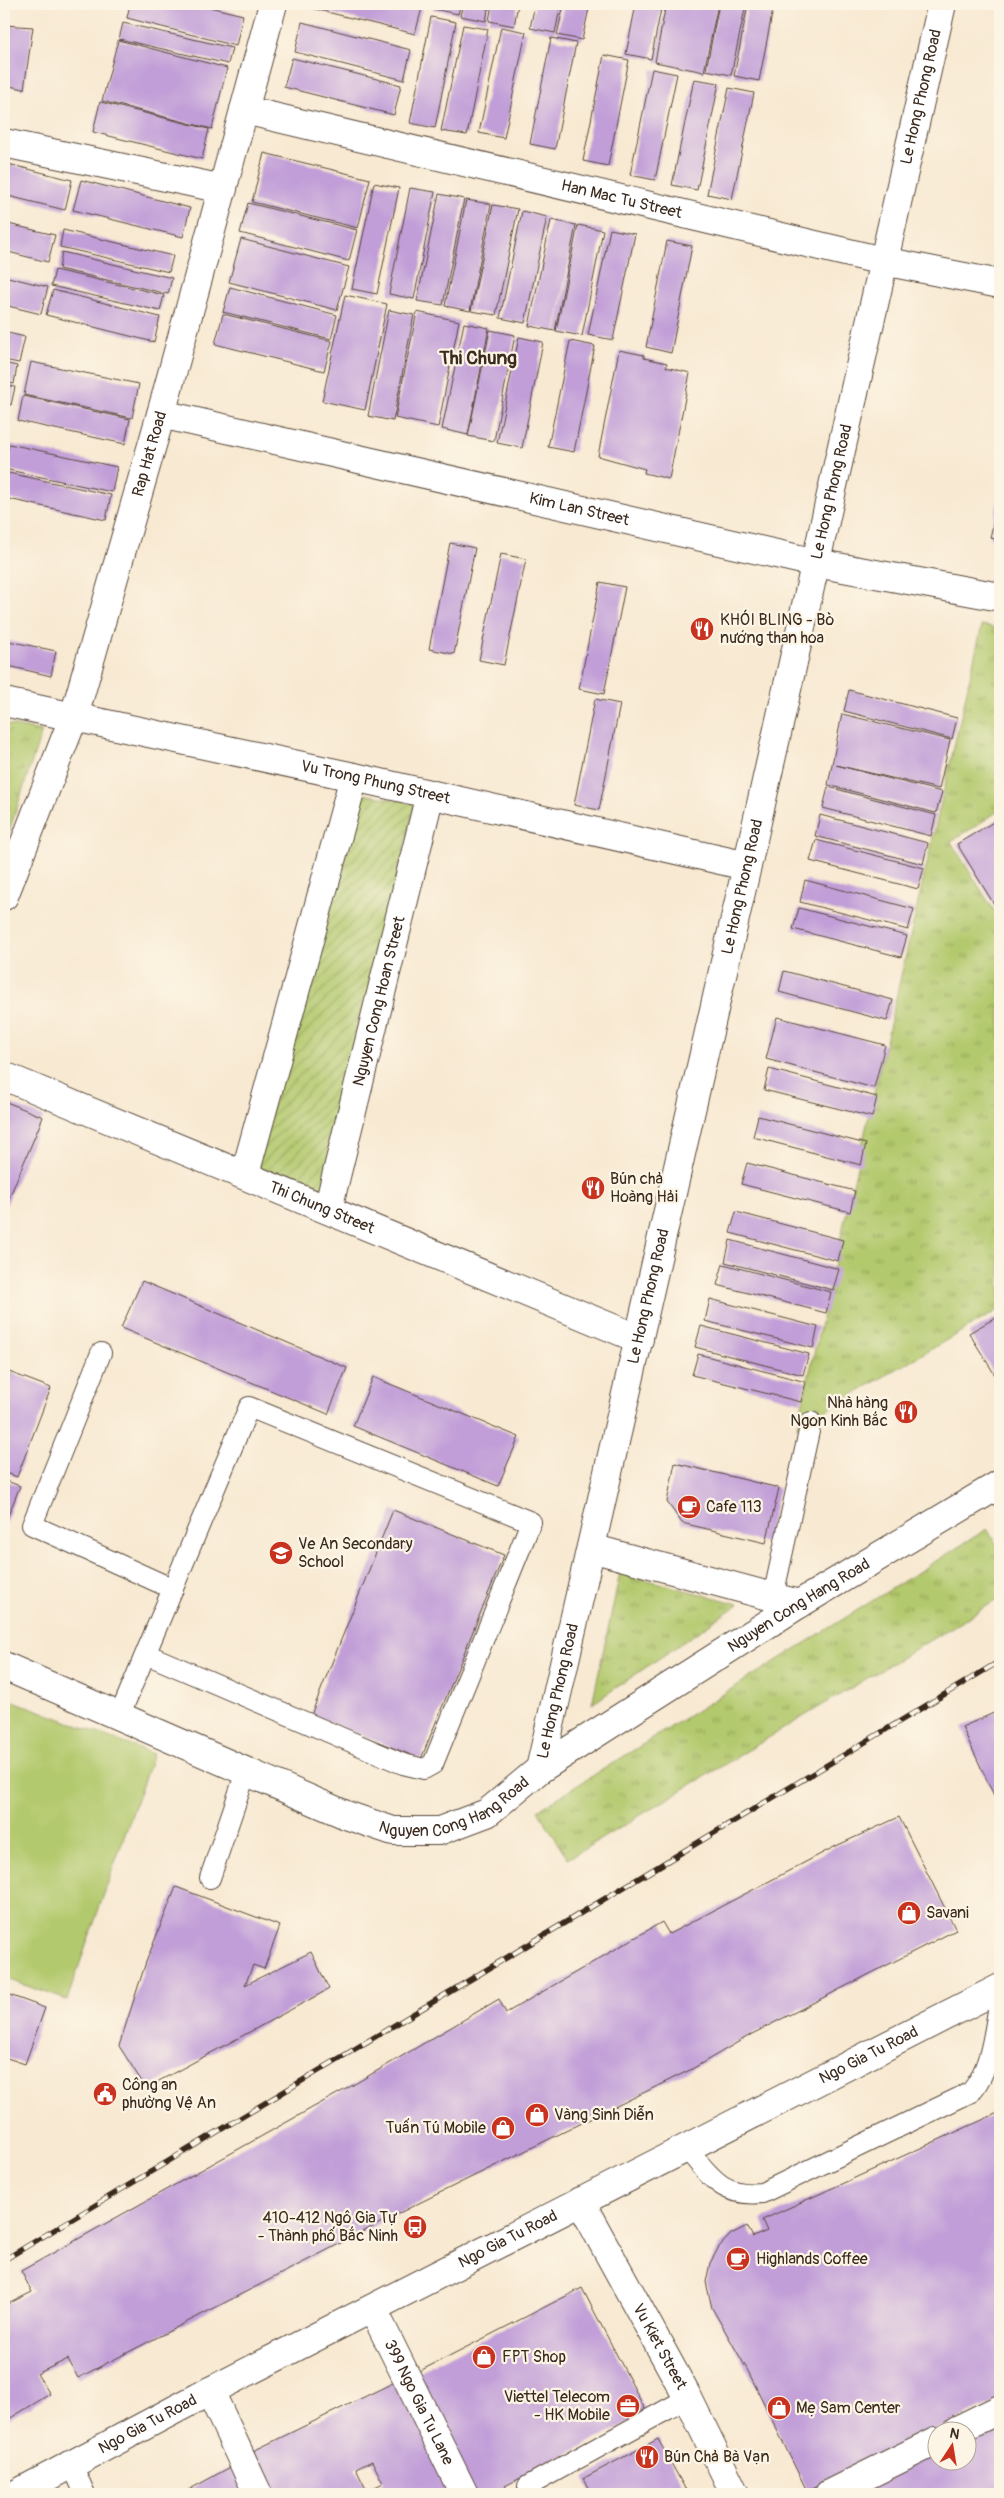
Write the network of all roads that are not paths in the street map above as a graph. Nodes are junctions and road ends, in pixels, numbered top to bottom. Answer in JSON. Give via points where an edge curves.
{"nodes":[{"id":1,"x":273,"y":4,"type":"edge"},
{"id":2,"x":942,"y":4,"type":"edge"},
{"id":3,"x":244,"y":110,"type":"junction"},
{"id":4,"x":4,"y":143,"type":"edge"},
{"id":5,"x":223,"y":189,"type":"junction"},
{"id":6,"x":883,"y":261,"type":"junction"},
{"id":7,"x":1000,"y":284,"type":"edge"},
{"id":8,"x":160,"y":414,"type":"junction"},
{"id":9,"x":816,"y":563,"type":"junction"},
{"id":10,"x":1000,"y":596,"type":"edge"},
{"id":11,"x":4,"y":702,"type":"edge"},
{"id":12,"x":74,"y":716,"type":"junction"},
{"id":13,"x":354,"y":777,"type":"junction"},
{"id":14,"x":430,"y":794,"type":"junction"},
{"id":15,"x":748,"y":866,"type":"junction"},
{"id":16,"x":4,"y":896,"type":"edge"},
{"id":17,"x":4,"y":1076,"type":"edge"},
{"id":18,"x":245,"y":1174,"type":"junction"},
{"id":19,"x":328,"y":1209,"type":"junction"},
{"id":20,"x":639,"y":1339,"type":"junction"},
{"id":21,"x":100,"y":1353,"type":"dead end"},
{"id":22,"x":811,"y":1422,"type":"dead end"},
{"id":23,"x":1000,"y":1484,"type":"edge"},
{"id":24,"x":591,"y":1548,"type":"junction"},
{"id":25,"x":172,"y":1589,"type":"junction"},
{"id":26,"x":773,"y":1597,"type":"junction"},
{"id":27,"x":799,"y":1604,"type":"junction"},
{"id":28,"x":146,"y":1654,"type":"junction"},
{"id":29,"x":4,"y":1666,"type":"edge"},
{"id":30,"x":119,"y":1717,"type":"junction"},
{"id":31,"x":540,"y":1769,"type":"junction"},
{"id":32,"x":246,"y":1772,"type":"junction"},
{"id":33,"x":210,"y":1878,"type":"dead end"},
{"id":34,"x":1000,"y":1988,"type":"edge"},
{"id":35,"x":1000,"y":1999,"type":"edge"},
{"id":36,"x":685,"y":2148,"type":"junction"},
{"id":37,"x":580,"y":2202,"type":"junction"},
{"id":38,"x":373,"y":2309,"type":"junction"},
{"id":39,"x":210,"y":2391,"type":"junction"},
{"id":40,"x":688,"y":2398,"type":"junction"},
{"id":41,"x":1000,"y":2409,"type":"edge"},
{"id":42,"x":976,"y":2421,"type":"edge"},
{"id":43,"x":926,"y":2446,"type":"edge"},
{"id":44,"x":72,"y":2465,"type":"junction"},
{"id":45,"x":16,"y":2494,"type":"edge"},
{"id":46,"x":85,"y":2494,"type":"edge"},
{"id":47,"x":258,"y":2494,"type":"edge"},
{"id":48,"x":464,"y":2494,"type":"edge"},
{"id":49,"x":532,"y":2494,"type":"edge"},
{"id":50,"x":735,"y":2494,"type":"edge"},
{"id":51,"x":829,"y":2494,"type":"edge"}],
"edges":[{"from":1,"to":3,"type":"street","name":"Rap Hat Road"},
{"from":2,"to":6,"type":"street","name":"Le Hong Phong Road"},
{"from":3,"to":5,"type":"street","name":"Rap Hat Road"},
{"from":3,"to":6,"type":"street","name":"Han Mac Tu Street"},
{"from":4,"to":5,"type":"street"},
{"from":5,"to":8,"type":"street","name":"Rap Hat Road"},
{"from":6,"to":7,"type":"street","name":"Han Mac Tu Street"},
{"from":6,"to":9,"type":"street","name":"Le Hong Phong Road"},
{"from":8,"to":9,"type":"street","name":"Kim Lan Street"},
{"from":8,"to":12,"type":"street","name":"Rap Hat Road"},
{"from":9,"to":10,"type":"street","name":"Kim Lan Street"},
{"from":9,"to":15,"type":"street","name":"Le Hong Phong Road"},
{"from":11,"to":12,"type":"street","name":"Vu Trong Phung Street"},
{"from":12,"to":13,"type":"street","name":"Vu Trong Phung Street"},
{"from":12,"to":16,"type":"street","name":"Rap Hat Road"},
{"from":13,"to":14,"type":"street","name":"Vu Trong Phung Street"},
{"from":13,"to":18,"type":"street"},
{"from":14,"to":15,"type":"street","name":"Vu Trong Phung Street"},
{"from":14,"to":19,"type":"street","name":"Nguyen Cong Hoan Street"},
{"from":15,"to":20,"type":"street","name":"Le Hong Phong Road"},
{"from":17,"to":18,"type":"street","name":"Thi Chung Street"},
{"from":18,"to":19,"type":"street","name":"Thi Chung Street"},
{"from":19,"to":20,"type":"street","name":"Thi Chung Street"},
{"from":20,"to":24,"type":"street","name":"Le Hong Phong Road"},
{"from":21,"to":25,"type":"lane","via":[[32,1524]]},
{"from":22,"to":26,"type":"lane"},
{"from":23,"to":27,"type":"street","name":"Nguyen Cong Hang Road"},
{"from":24,"to":26,"type":"street"},
{"from":24,"to":31,"type":"street","name":"Le Hong Phong Road"},
{"from":25,"to":28,"type":"lane"},
{"from":25,"to":28,"type":"lane","via":[[249,1407],[531,1522],[433,1764],[424,1769],[403,1764]]},
{"from":26,"to":27,"type":"street"},
{"from":27,"to":31,"type":"street","name":"Nguyen Cong Hang Road"},
{"from":28,"to":30,"type":"lane"},
{"from":29,"to":30,"type":"street","name":"Nguyen Cong Hang Road"},
{"from":30,"to":32,"type":"street","name":"Nguyen Cong Hang Road"},
{"from":31,"to":32,"type":"street","name":"Nguyen Cong Hang Road","via":[[487,1813],[439,1831],[393,1831],[346,1815]]},
{"from":32,"to":33,"type":"lane"},
{"from":34,"to":36,"type":"street","name":"Ngo Gia Tu Road"},
{"from":35,"to":36,"type":"lane","via":[[990,2053],[971,2092],[762,2193],[738,2194],[725,2189]]},
{"from":36,"to":37,"type":"street","name":"Ngo Gia Tu Road"},
{"from":37,"to":38,"type":"street","name":"Ngo Gia Tu Road"},
{"from":37,"to":40,"type":"street","name":"Vu Kiet Street"},
{"from":38,"to":39,"type":"street","name":"Ngo Gia Tu Road"},
{"from":38,"to":48,"type":"street","name":"399 Ngo Gia Tu Lane"},
{"from":39,"to":44,"type":"street","name":"Ngo Gia Tu Road"},
{"from":39,"to":47,"type":"street"},
{"from":40,"to":49,"type":"lane","via":[[528,2486]]},
{"from":40,"to":50,"type":"street","name":"Vu Kiet Street"},
{"from":41,"to":42,"type":"street"},
{"from":43,"to":51,"type":"street"},
{"from":44,"to":45,"type":"street","name":"Ngo Gia Tu Road"},
{"from":44,"to":46,"type":"lane"}]}
